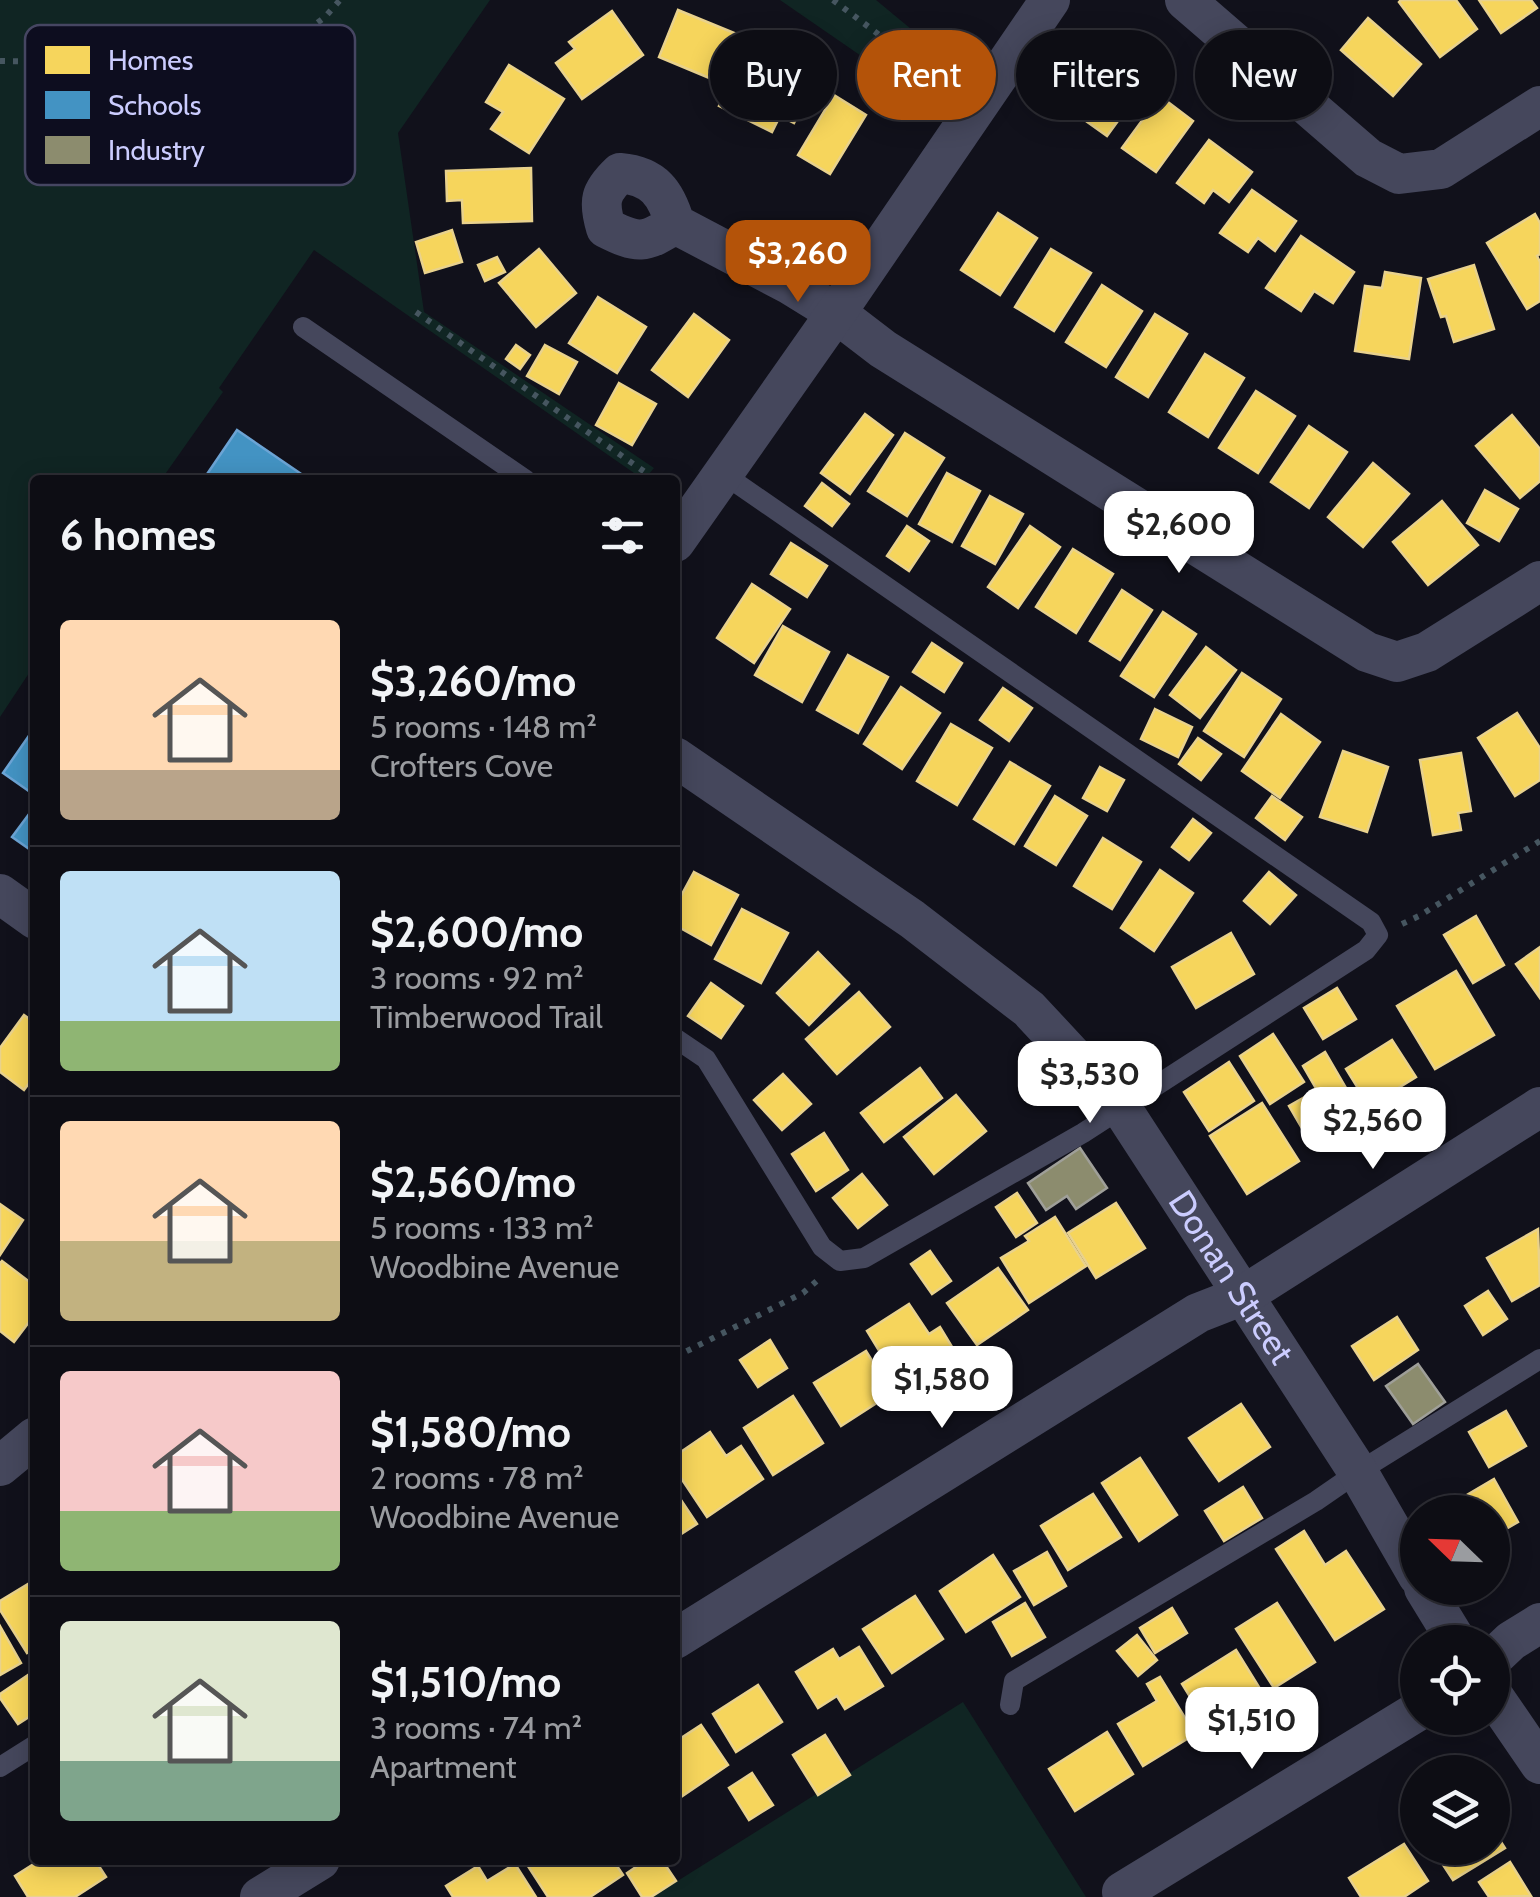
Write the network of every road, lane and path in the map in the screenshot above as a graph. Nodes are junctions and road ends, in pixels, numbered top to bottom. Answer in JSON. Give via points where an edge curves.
{"nodes":[{"id":1,"x":340,"y":0,"type":"edge"},
{"id":2,"x":833,"y":0,"type":"edge"},
{"id":3,"x":1050,"y":0,"type":"edge"},
{"id":4,"x":1185,"y":0,"type":"edge"},
{"id":5,"x":314,"y":25,"type":"edge"},
{"id":6,"x":873,"y":30,"type":"edge"},
{"id":7,"x":0,"y":60,"type":"edge"},
{"id":8,"x":25,"y":61,"type":"edge"},
{"id":9,"x":1540,"y":106,"type":"edge"},
{"id":10,"x":676,"y":224,"type":"dead end"},
{"id":11,"x":416,"y":312,"type":"dead end"},
{"id":12,"x":836,"y":313,"type":"junction"},
{"id":13,"x":303,"y":327,"type":"dead end"},
{"id":14,"x":722,"y":473,"type":"junction"},
{"id":15,"x":519,"y":475,"type":"edge"},
{"id":16,"x":648,"y":475,"type":"edge"},
{"id":17,"x":680,"y":535,"type":"edge"},
{"id":18,"x":1540,"y":581,"type":"edge"},
{"id":19,"x":680,"y":760,"type":"edge"},
{"id":20,"x":1540,"y":841,"type":"edge"},
{"id":21,"x":0,"y":894,"type":"edge"},
{"id":22,"x":30,"y":915,"type":"edge"},
{"id":23,"x":1378,"y":935,"type":"junction"},
{"id":24,"x":680,"y":1041,"type":"edge"},
{"id":25,"x":1540,"y":1107,"type":"edge"},
{"id":26,"x":1122,"y":1109,"type":"junction"},
{"id":27,"x":840,"y":1262,"type":"junction"},
{"id":28,"x":1244,"y":1295,"type":"junction"},
{"id":29,"x":680,"y":1355,"type":"edge"},
{"id":30,"x":1540,"y":1359,"type":"edge"},
{"id":31,"x":30,"y":1441,"type":"edge"},
{"id":32,"x":0,"y":1466,"type":"edge"},
{"id":33,"x":1358,"y":1472,"type":"junction"},
{"id":34,"x":1400,"y":1545,"type":"edge"},
{"id":35,"x":1540,"y":1623,"type":"edge"},
{"id":36,"x":680,"y":1635,"type":"edge"},
{"id":37,"x":1510,"y":1642,"type":"edge"},
{"id":38,"x":1010,"y":1705,"type":"dead end"},
{"id":39,"x":1510,"y":1720,"type":"edge"},
{"id":40,"x":1400,"y":1722,"type":"edge"},
{"id":41,"x":30,"y":1749,"type":"edge"},
{"id":42,"x":1540,"y":1764,"type":"edge"},
{"id":43,"x":0,"y":1767,"type":"edge"},
{"id":44,"x":312,"y":1865,"type":"edge"},
{"id":45,"x":1122,"y":1892,"type":"dead end"},
{"id":46,"x":260,"y":1897,"type":"edge"}],
"edges":[{"from":1,"to":5,"type":"path"},
{"from":2,"to":6,"type":"path"},
{"from":3,"to":12,"type":"street"},
{"from":4,"to":9,"type":"street","via":[[1368,158],[1399,174],[1441,168]]},
{"from":7,"to":8,"type":"path"},
{"from":10,"to":12,"type":"street"},
{"from":11,"to":16,"type":"path"},
{"from":12,"to":14,"type":"street"},
{"from":12,"to":18,"type":"street","via":[[883,349],[1367,652],[1397,662],[1427,652]]},
{"from":13,"to":15,"type":"lane"},
{"from":14,"to":17,"type":"street"},
{"from":14,"to":23,"type":"lane","via":[[1371,922]]},
{"from":19,"to":26,"type":"street","name":"Donan Street","via":[[912,919],[1029,1009]]},
{"from":20,"to":23,"type":"path"},
{"from":21,"to":22,"type":"street"},
{"from":23,"to":26,"type":"lane","via":[[1366,950]]},
{"from":24,"to":27,"type":"lane","via":[[706,1059],[822,1247]]},
{"from":25,"to":28,"type":"street"},
{"from":26,"to":27,"type":"lane","via":[[864,1258]]},
{"from":26,"to":28,"type":"street","name":"Donan Street"},
{"from":27,"to":29,"type":"path","via":[[803,1294]]},
{"from":28,"to":33,"type":"street","name":"Donan Street"},
{"from":28,"to":36,"type":"street","via":[[1198,1312]]},
{"from":30,"to":33,"type":"lane"},
{"from":31,"to":32,"type":"street"},
{"from":33,"to":34,"type":"street","name":"Donan Street"},
{"from":33,"to":38,"type":"lane","via":[[1014,1681]]},
{"from":35,"to":37,"type":"street"},
{"from":39,"to":42,"type":"street"},
{"from":40,"to":45,"type":"street"},
{"from":41,"to":43,"type":"lane"},
{"from":44,"to":46,"type":"street"}]}
